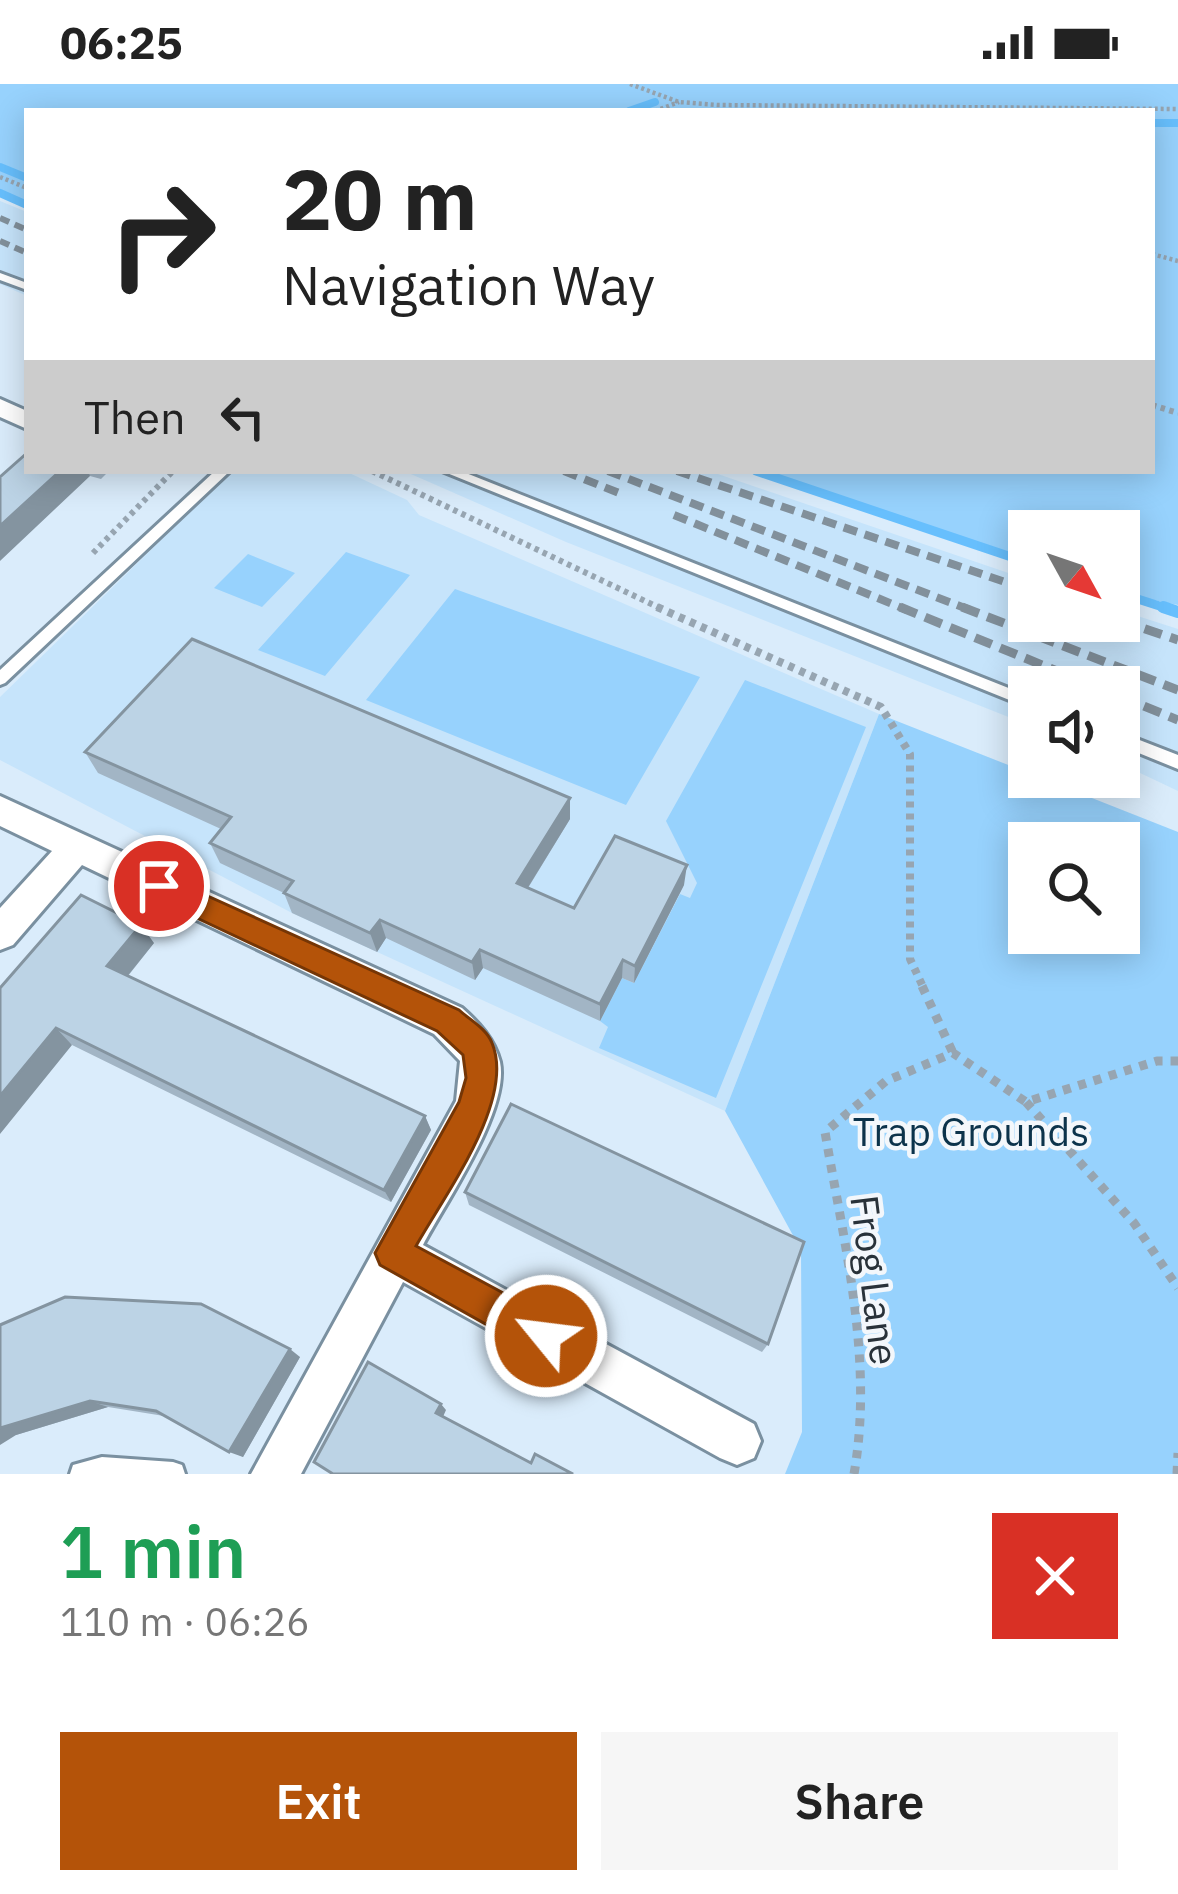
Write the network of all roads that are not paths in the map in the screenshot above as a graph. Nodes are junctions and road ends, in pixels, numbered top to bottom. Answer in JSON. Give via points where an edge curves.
{"nodes":[{"id":1,"x":220,"y":474,"type":"edge"},
{"id":2,"x":456,"y":474,"type":"edge"},
{"id":3,"x":0,"y":679,"type":"edge"},
{"id":4,"x":1008,"y":694,"type":"edge"},
{"id":5,"x":1140,"y":747,"type":"edge"},
{"id":6,"x":1178,"y":762,"type":"edge"},
{"id":7,"x":0,"y":810,"type":"edge"},
{"id":8,"x":76,"y":848,"type":"junction"},
{"id":9,"x":0,"y":934,"type":"edge"},
{"id":10,"x":393,"y":1253,"type":"junction"},
{"id":11,"x":737,"y":1441,"type":"dead end"},
{"id":12,"x":82,"y":1474,"type":"edge"},
{"id":13,"x":173,"y":1474,"type":"edge"},
{"id":14,"x":275,"y":1474,"type":"edge"}],
"edges":[{"from":1,"to":3,"type":"lane"},
{"from":2,"to":4,"type":"lane"},
{"from":5,"to":6,"type":"lane"},
{"from":7,"to":8,"type":"street"},
{"from":8,"to":9,"type":"street"},
{"from":8,"to":10,"type":"street","via":[[448,1021],[478,1047],[482,1078],[474,1108]]},
{"from":10,"to":11,"type":"street"},
{"from":10,"to":14,"type":"street"},
{"from":12,"to":13,"type":"lane"}]}
